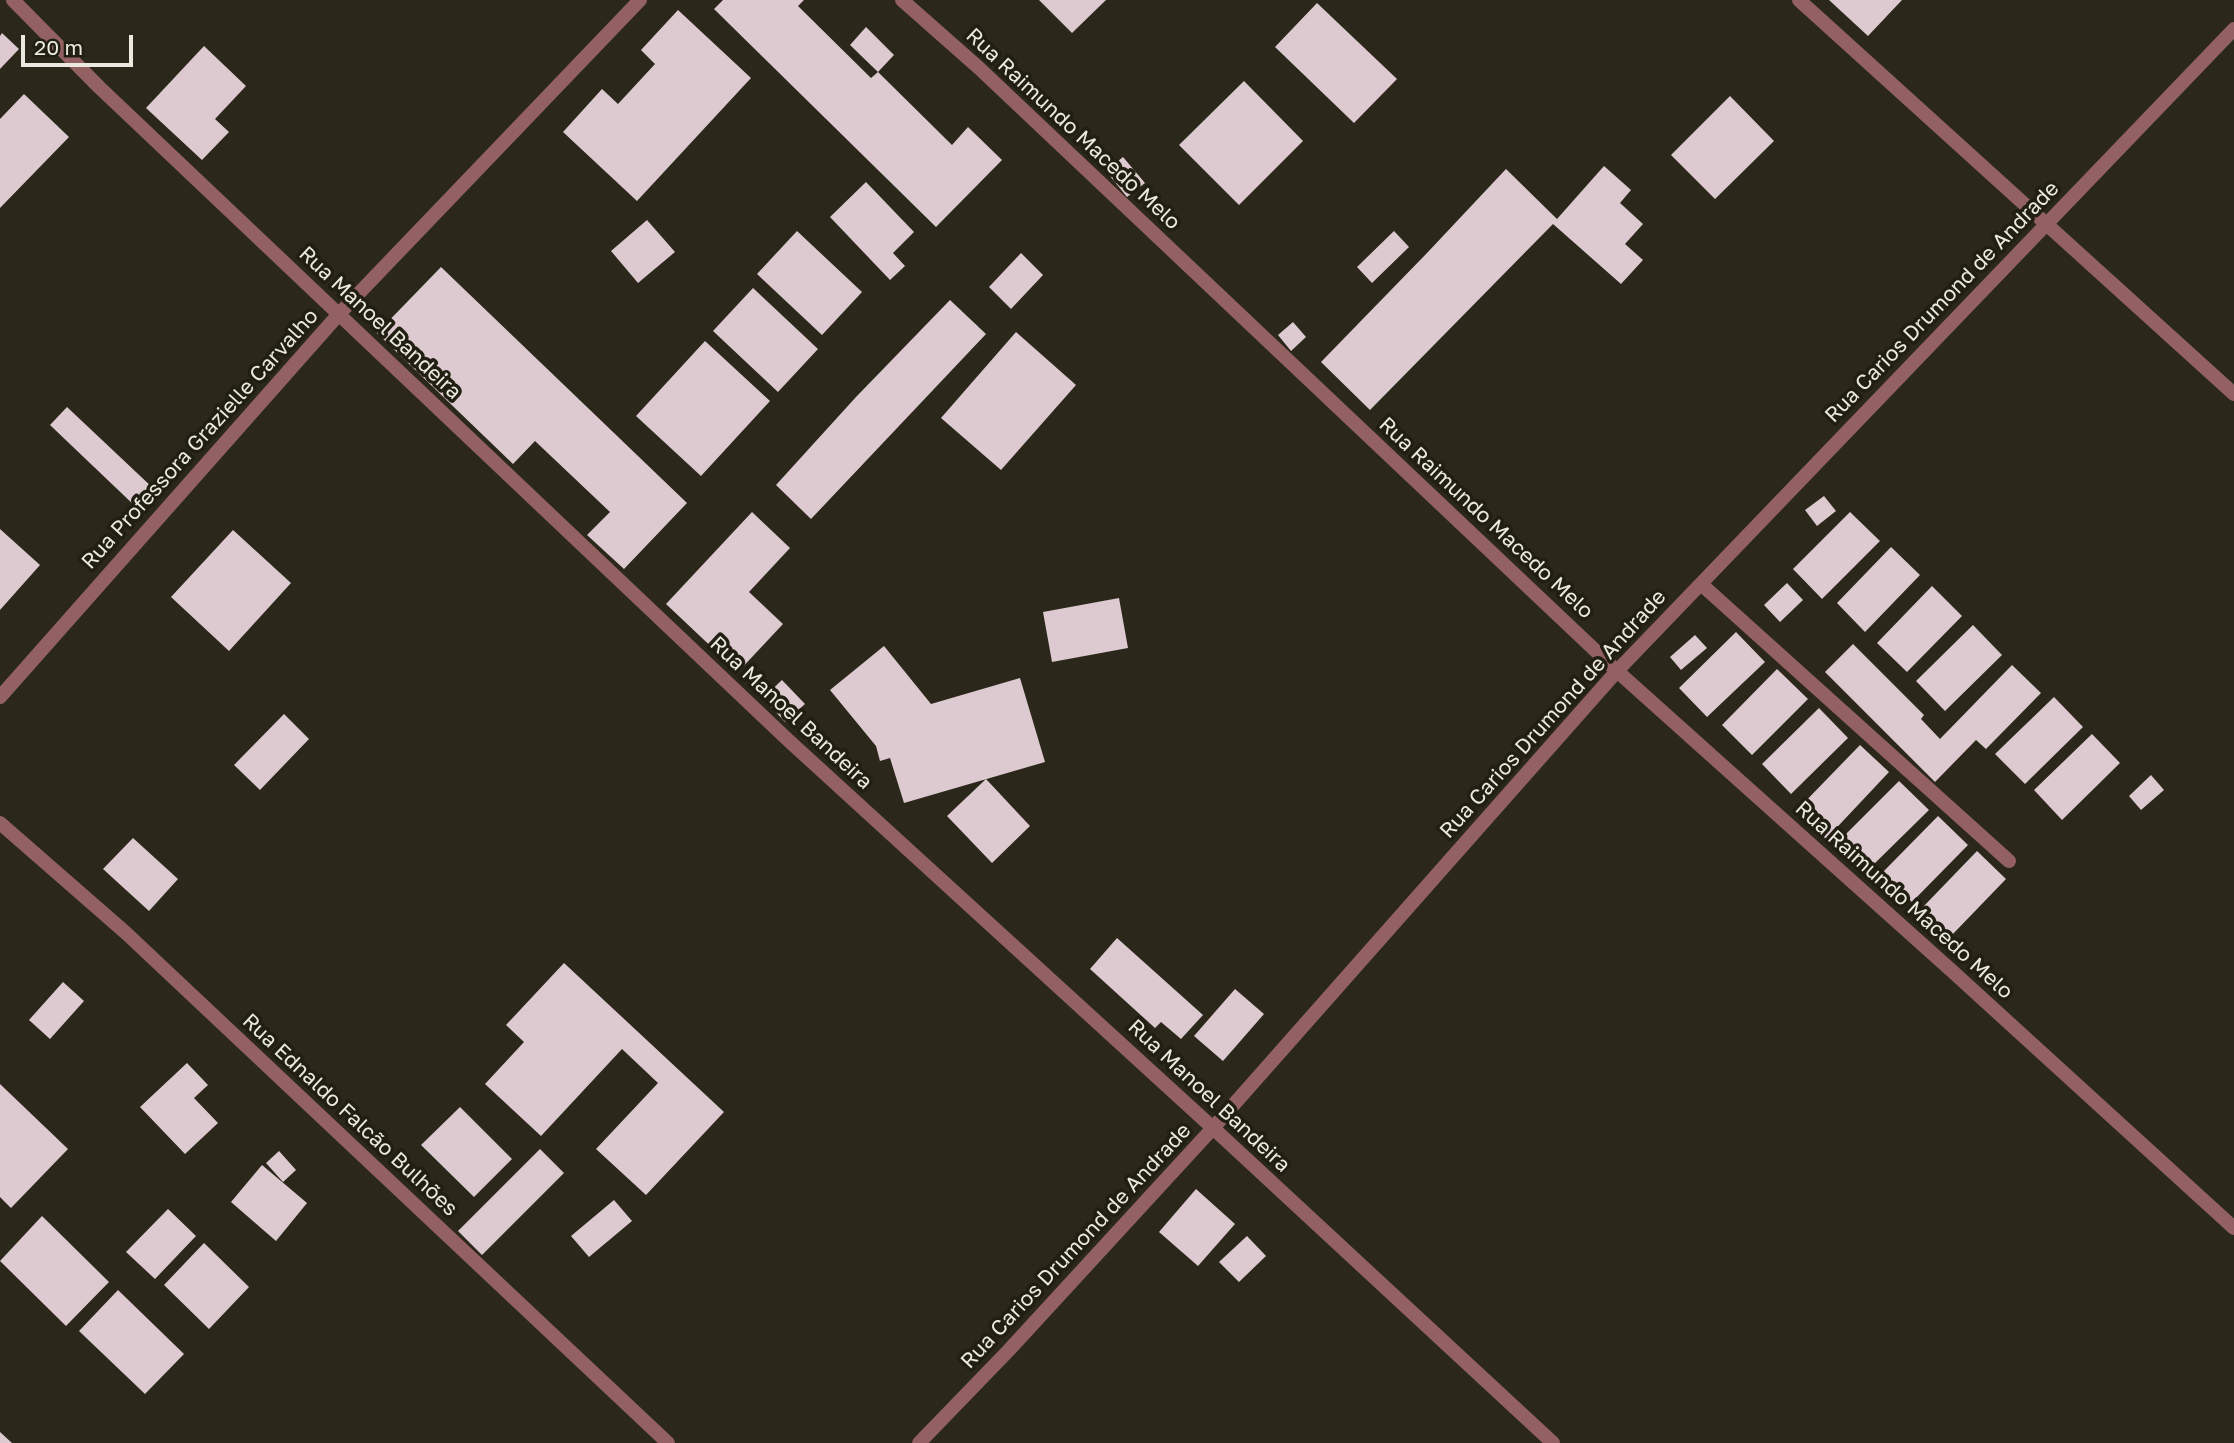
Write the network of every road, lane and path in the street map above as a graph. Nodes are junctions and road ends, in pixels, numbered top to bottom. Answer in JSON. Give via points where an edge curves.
{"nodes":[{"id":1,"x":13,"y":0,"type":"edge"},
{"id":2,"x":640,"y":0,"type":"edge"},
{"id":3,"x":902,"y":0,"type":"edge"},
{"id":4,"x":1799,"y":0,"type":"edge"},
{"id":5,"x":2234,"y":29,"type":"edge"},
{"id":6,"x":2046,"y":224,"type":"junction"},
{"id":7,"x":340,"y":314,"type":"junction"},
{"id":8,"x":2234,"y":394,"type":"edge"},
{"id":9,"x":1701,"y":584,"type":"junction"},
{"id":10,"x":1617,"y":671,"type":"junction"},
{"id":11,"x":0,"y":697,"type":"edge"},
{"id":12,"x":0,"y":823,"type":"edge"},
{"id":13,"x":2009,"y":861,"type":"dead end"},
{"id":14,"x":1213,"y":1128,"type":"junction"},
{"id":15,"x":2234,"y":1228,"type":"edge"},
{"id":16,"x":668,"y":1443,"type":"edge"},
{"id":17,"x":919,"y":1443,"type":"edge"},
{"id":18,"x":1553,"y":1443,"type":"edge"}],
"edges":[{"from":1,"to":7,"type":"street","name":"Rua Manoel Bandeira"},
{"from":2,"to":7,"type":"street","name":"Rua Professora Grazielle Carvalho"},
{"from":3,"to":10,"type":"street","name":"Rua Raimundo Macedo Melo"},
{"from":4,"to":6,"type":"street"},
{"from":5,"to":6,"type":"street","name":"Rua Carios Drumond de Andrade"},
{"from":6,"to":8,"type":"street"},
{"from":6,"to":9,"type":"street","name":"Rua Carios Drumond de Andrade"},
{"from":7,"to":11,"type":"street","name":"Rua Professora Grazielle Carvalho"},
{"from":7,"to":14,"type":"street","name":"Rua Manoel Bandeira","via":[[788,740]]},
{"from":9,"to":10,"type":"street","name":"Rua Carios Drumond de Andrade"},
{"from":9,"to":13,"type":"street"},
{"from":10,"to":14,"type":"street","name":"Rua Carios Drumond de Andrade"},
{"from":10,"to":15,"type":"street","name":"Rua Raimundo Macedo Melo"},
{"from":12,"to":16,"type":"street","name":"Rua Ednaldo Falcão Bulhões","via":[[126,933]]},
{"from":14,"to":17,"type":"street","name":"Rua Carios Drumond de Andrade"},
{"from":14,"to":18,"type":"street","name":"Rua Manoel Bandeira"}]}
